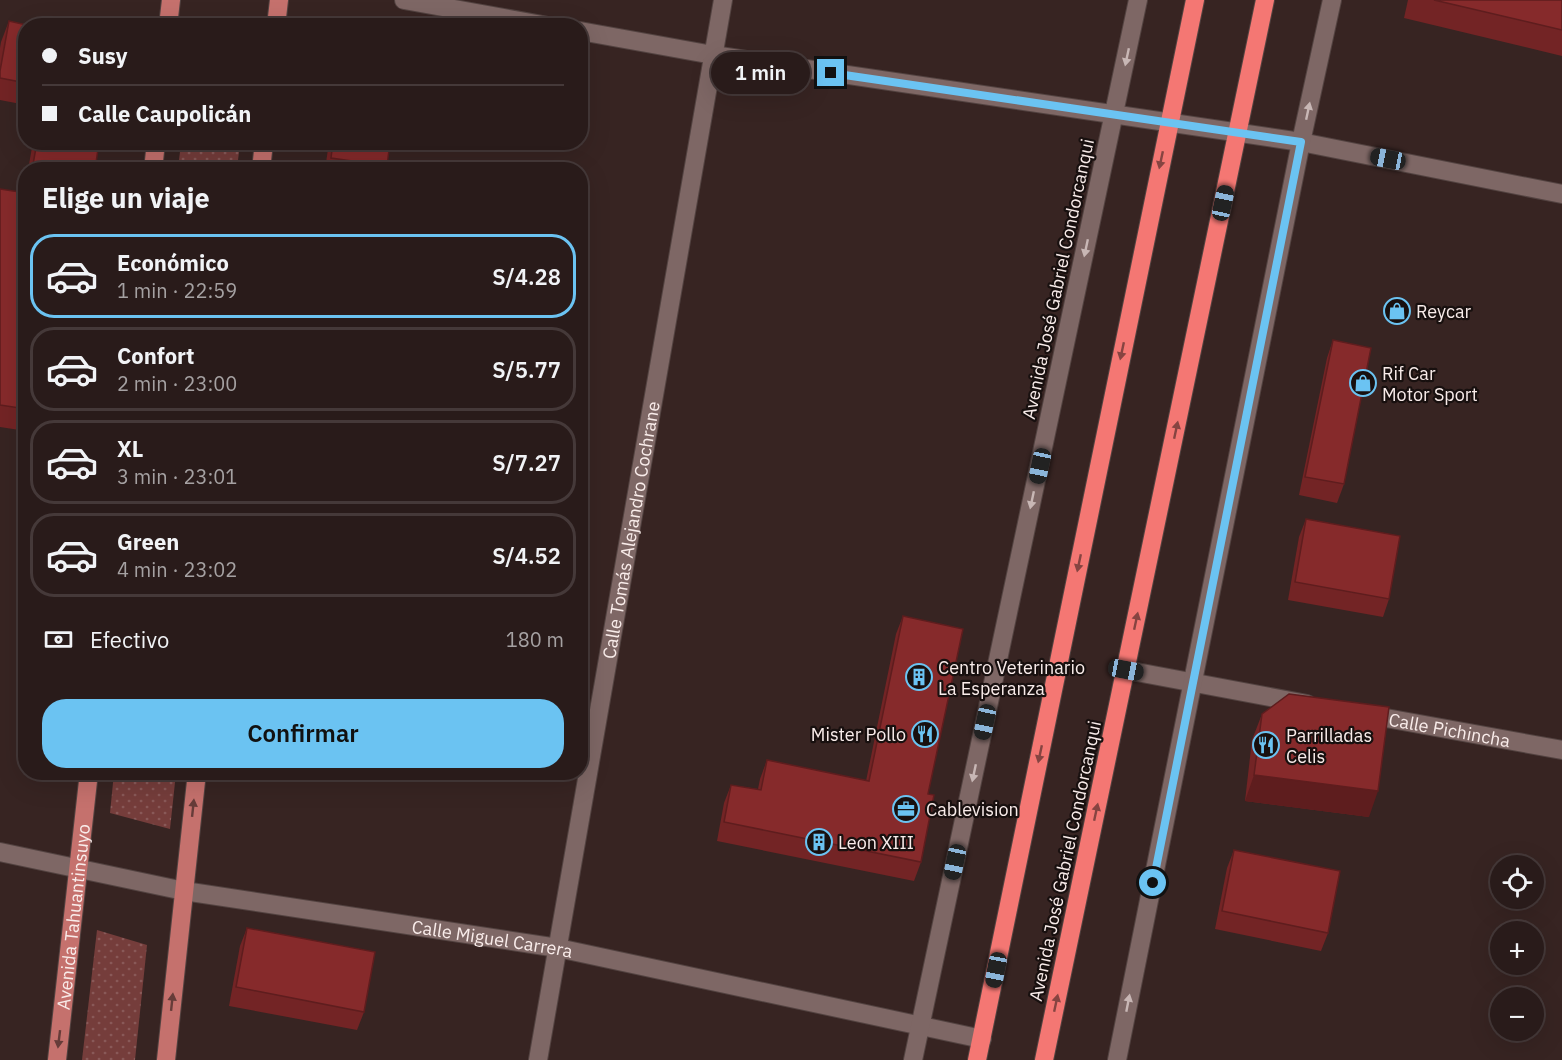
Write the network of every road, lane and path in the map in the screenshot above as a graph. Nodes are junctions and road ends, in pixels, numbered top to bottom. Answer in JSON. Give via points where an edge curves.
{"nodes":[{"id":1,"x":171,"y":0,"type":"edge"},
{"id":2,"x":279,"y":0,"type":"edge"},
{"id":3,"x":404,"y":0,"type":"edge"},
{"id":4,"x":723,"y":0,"type":"edge"},
{"id":5,"x":1138,"y":0,"type":"edge"},
{"id":6,"x":1195,"y":0,"type":"edge"},
{"id":7,"x":1265,"y":0,"type":"edge"},
{"id":8,"x":1332,"y":0,"type":"edge"},
{"id":9,"x":169,"y":18,"type":"edge"},
{"id":10,"x":277,"y":18,"type":"edge"},
{"id":11,"x":504,"y":18,"type":"edge"},
{"id":12,"x":588,"y":32,"type":"edge"},
{"id":13,"x":714,"y":55,"type":"junction"},
{"id":14,"x":1114,"y":116,"type":"junction"},
{"id":15,"x":1169,"y":122,"type":"junction"},
{"id":16,"x":1238,"y":133,"type":"junction"},
{"id":17,"x":1301,"y":142,"type":"junction"},
{"id":18,"x":1562,"y":194,"type":"edge"},
{"id":19,"x":1126,"y":670,"type":"junction"},
{"id":20,"x":1193,"y":683,"type":"junction"},
{"id":21,"x":1326,"y":707,"type":"edge"},
{"id":22,"x":1350,"y":711,"type":"edge"},
{"id":23,"x":1562,"y":750,"type":"edge"},
{"id":24,"x":588,"y":776,"type":"edge"},
{"id":25,"x":88,"y":780,"type":"edge"},
{"id":26,"x":196,"y":780,"type":"edge"},
{"id":27,"x":587,"y":780,"type":"edge"},
{"id":28,"x":0,"y":852,"type":"edge"},
{"id":29,"x":78,"y":869,"type":"junction"},
{"id":30,"x":184,"y":891,"type":"junction"},
{"id":31,"x":558,"y":948,"type":"junction"},
{"id":32,"x":920,"y":1026,"type":"junction"},
{"id":33,"x":982,"y":1039,"type":"junction"},
{"id":34,"x":57,"y":1060,"type":"edge"},
{"id":35,"x":166,"y":1060,"type":"edge"},
{"id":36,"x":538,"y":1060,"type":"edge"},
{"id":37,"x":913,"y":1060,"type":"edge"},
{"id":38,"x":977,"y":1060,"type":"edge"},
{"id":39,"x":1044,"y":1060,"type":"edge"},
{"id":40,"x":1117,"y":1060,"type":"edge"}],
"edges":[{"from":1,"to":9,"type":"main road"},
{"from":2,"to":10,"type":"main road"},
{"from":3,"to":11,"type":"street"},
{"from":4,"to":13,"type":"street","name":"Calle Tomás Alejandro Cochrane"},
{"from":5,"to":14,"type":"street","name":"Avenida José Gabriel Condorcanqui","one_way":true},
{"from":6,"to":15,"type":"highway"},
{"from":7,"to":16,"type":"highway","name":"Avenida José Gabriel Condorcanqui"},
{"from":17,"to":8,"type":"street","one_way":true},
{"from":12,"to":13,"type":"street"},
{"from":13,"to":14,"type":"street"},
{"from":13,"to":24,"type":"street","name":"Calle Tomás Alejandro Cochrane"},
{"from":14,"to":15,"type":"street"},
{"from":14,"to":32,"type":"street","name":"Avenida José Gabriel Condorcanqui","one_way":true},
{"from":15,"to":16,"type":"street"},
{"from":15,"to":33,"type":"highway","one_way":true},
{"from":16,"to":17,"type":"street"},
{"from":19,"to":16,"type":"highway","name":"Avenida José Gabriel Condorcanqui","one_way":true},
{"from":17,"to":18,"type":"street"},
{"from":17,"to":20,"type":"street"},
{"from":19,"to":20,"type":"street"},
{"from":39,"to":19,"type":"highway","name":"Avenida José Gabriel Condorcanqui","one_way":true},
{"from":20,"to":21,"type":"street"},
{"from":40,"to":20,"type":"street","one_way":true},
{"from":22,"to":23,"type":"street","name":"Calle Pichincha"},
{"from":25,"to":29,"type":"main road","name":"Avenida Tahuantinsuyo"},
{"from":30,"to":26,"type":"main road","one_way":true},
{"from":27,"to":31,"type":"street","name":"Calle Tomás Alejandro Cochrane"},
{"from":28,"to":29,"type":"street","name":"Calle Miguel Carrera"},
{"from":29,"to":30,"type":"street","name":"Calle Miguel Carrera"},
{"from":29,"to":34,"type":"main road","name":"Avenida Tahuantinsuyo","one_way":true},
{"from":30,"to":31,"type":"street","name":"Calle Miguel Carrera"},
{"from":35,"to":30,"type":"main road","one_way":true},
{"from":31,"to":32,"type":"street","name":"Calle Miguel Carrera"},
{"from":31,"to":36,"type":"street","name":"Calle Tomás Alejandro Cochrane"},
{"from":32,"to":33,"type":"street","name":"Calle Miguel Carrera"},
{"from":32,"to":37,"type":"street","name":"Avenida José Gabriel Condorcanqui"},
{"from":33,"to":38,"type":"highway"}]}
